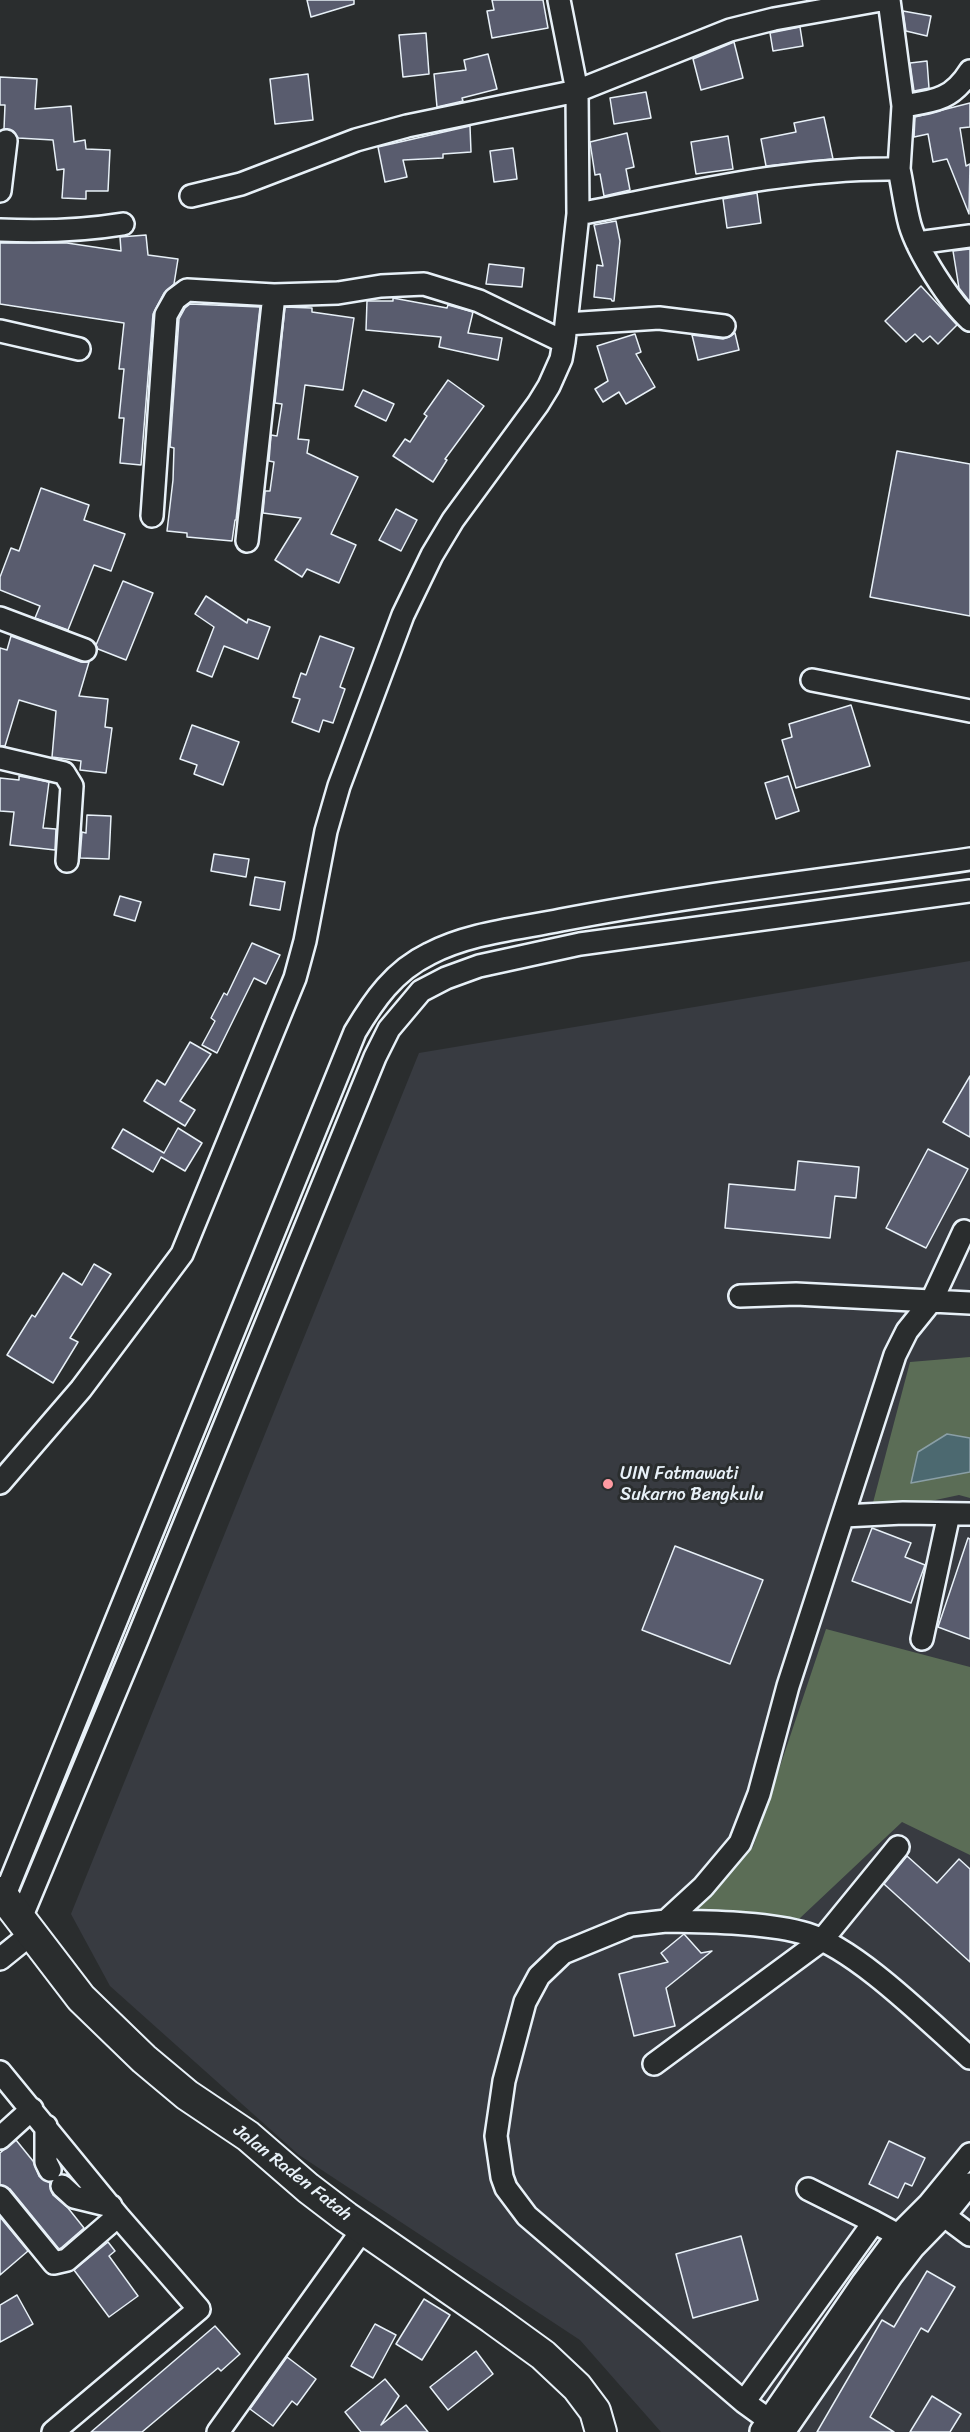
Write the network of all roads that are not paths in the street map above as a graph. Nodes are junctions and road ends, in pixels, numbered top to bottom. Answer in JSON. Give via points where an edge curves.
{"nodes":[{"id":1,"x":559,"y":0,"type":"edge"},
{"id":2,"x":881,"y":0,"type":"edge"},
{"id":3,"x":889,"y":0,"type":"edge"},
{"id":4,"x":970,"y":71,"type":"edge"},
{"id":5,"x":577,"y":92,"type":"junction"},
{"id":6,"x":903,"y":106,"type":"junction"},
{"id":7,"x":6,"y":141,"type":"dead end"},
{"id":8,"x":899,"y":169,"type":"junction"},
{"id":9,"x":0,"y":191,"type":"edge"},
{"id":10,"x":191,"y":196,"type":"dead end"},
{"id":11,"x":578,"y":214,"type":"junction"},
{"id":12,"x":123,"y":224,"type":"dead end"},
{"id":13,"x":0,"y":230,"type":"edge"},
{"id":14,"x":970,"y":236,"type":"edge"},
{"id":15,"x":917,"y":243,"type":"junction"},
{"id":16,"x":274,"y":295,"type":"junction"},
{"id":17,"x":970,"y":320,"type":"edge"},
{"id":18,"x":724,"y":326,"type":"dead end"},
{"id":19,"x":0,"y":331,"type":"edge"},
{"id":20,"x":565,"y":333,"type":"junction"},
{"id":21,"x":79,"y":349,"type":"dead end"},
{"id":22,"x":152,"y":516,"type":"dead end"},
{"id":23,"x":248,"y":541,"type":"dead end"},
{"id":24,"x":0,"y":618,"type":"edge"},
{"id":25,"x":85,"y":650,"type":"dead end"},
{"id":26,"x":812,"y":680,"type":"dead end"},
{"id":27,"x":970,"y":711,"type":"edge"},
{"id":28,"x":0,"y":758,"type":"edge"},
{"id":29,"x":970,"y":859,"type":"edge"},
{"id":30,"x":67,"y":861,"type":"dead end"},
{"id":31,"x":970,"y":891,"type":"edge"},
{"id":32,"x":968,"y":1227,"type":"edge"},
{"id":33,"x":740,"y":1296,"type":"dead end"},
{"id":34,"x":932,"y":1300,"type":"junction"},
{"id":35,"x":970,"y":1303,"type":"edge"},
{"id":36,"x":0,"y":1483,"type":"edge"},
{"id":37,"x":960,"y":1514,"type":"edge"},
{"id":38,"x":844,"y":1516,"type":"junction"},
{"id":39,"x":922,"y":1639,"type":"dead end"},
{"id":40,"x":48,"y":1790,"type":"junction"},
{"id":41,"x":70,"y":1800,"type":"junction"},
{"id":42,"x":898,"y":1847,"type":"dead end"},
{"id":43,"x":14,"y":1910,"type":"edge"},
{"id":44,"x":666,"y":1921,"type":"junction"},
{"id":45,"x":822,"y":1940,"type":"junction"},
{"id":46,"x":0,"y":1959,"type":"edge"},
{"id":47,"x":970,"y":2058,"type":"edge"},
{"id":48,"x":654,"y":2064,"type":"dead end"},
{"id":49,"x":0,"y":2072,"type":"edge"},
{"id":50,"x":32,"y":2109,"type":"junction"},
{"id":51,"x":46,"y":2126,"type":"junction"},
{"id":52,"x":0,"y":2138,"type":"edge"},
{"id":53,"x":970,"y":2154,"type":"edge"},
{"id":54,"x":970,"y":2184,"type":"edge"},
{"id":55,"x":808,"y":2189,"type":"dead end"},
{"id":56,"x":0,"y":2197,"type":"edge"},
{"id":57,"x":937,"y":2210,"type":"junction"},
{"id":58,"x":115,"y":2211,"type":"junction"},
{"id":59,"x":874,"y":2222,"type":"junction"},
{"id":60,"x":363,"y":2229,"type":"junction"},
{"id":61,"x":970,"y":2235,"type":"edge"},
{"id":62,"x":906,"y":2241,"type":"junction"},
{"id":63,"x":744,"y":2402,"type":"junction"},
{"id":64,"x":774,"y":2429,"type":"edge"},
{"id":65,"x":53,"y":2432,"type":"edge"},
{"id":66,"x":218,"y":2432,"type":"edge"},
{"id":67,"x":601,"y":2432,"type":"edge"}],
"edges":[{"from":1,"to":5,"type":"street"},
{"from":2,"to":5,"type":"street","via":[[730,30]]},
{"from":3,"to":6,"type":"street"},
{"from":4,"to":6,"type":"street","via":[[959,86],[940,100]]},
{"from":5,"to":10,"type":"street","via":[[387,131],[241,184]]},
{"from":5,"to":11,"type":"street"},
{"from":6,"to":8,"type":"street"},
{"from":7,"to":9,"type":"street"},
{"from":8,"to":11,"type":"street","via":[[760,180]]},
{"from":8,"to":15,"type":"street"},
{"from":11,"to":20,"type":"street"},
{"from":12,"to":13,"type":"street","via":[[47,233]]},
{"from":14,"to":15,"type":"street"},
{"from":15,"to":17,"type":"street","via":[[952,302]]},
{"from":16,"to":20,"type":"street","via":[[424,284]]},
{"from":16,"to":22,"type":"street","via":[[187,291],[175,299],[166,315]]},
{"from":16,"to":23,"type":"street"},
{"from":18,"to":20,"type":"street","via":[[659,318]]},
{"from":19,"to":21,"type":"street"},
{"from":20,"to":36,"type":"street","via":[[561,358],[549,386],[458,512],[403,615],[339,786],[295,978],[182,1254],[81,1389]]},
{"from":24,"to":25,"type":"street"},
{"from":26,"to":27,"type":"street"},
{"from":28,"to":30,"type":"street","via":[[68,777],[72,786]]},
{"from":29,"to":40,"type":"street","via":[[601,912],[469,939],[429,953],[390,982],[375,998],[355,1032]]},
{"from":31,"to":41,"type":"street","via":[[580,945],[478,966],[421,991],[389,1029],[375,1057]]},
{"from":32,"to":34,"type":"street"},
{"from":33,"to":34,"type":"street","via":[[796,1294]]},
{"from":34,"to":35,"type":"street"},
{"from":34,"to":38,"type":"street","via":[[907,1331],[895,1355]]},
{"from":37,"to":38,"type":"street"},
{"from":37,"to":39,"type":"street"},
{"from":38,"to":44,"type":"street","via":[[788,1686],[759,1794],[740,1843],[703,1887]]},
{"from":40,"to":41,"type":"street"},
{"from":40,"to":43,"type":"street"},
{"from":41,"to":43,"type":"street"},
{"from":42,"to":45,"type":"street"},
{"from":43,"to":46,"type":"street"},
{"from":43,"to":60,"type":"highway","name":"Jalan Raden Fatah","via":[[81,1998],[144,2059]]},
{"from":44,"to":45,"type":"street","via":[[766,1927],[806,1933]]},
{"from":44,"to":63,"type":"street","via":[[631,1924],[593,1939],[563,1953],[539,1976],[525,2002],[504,2081],[496,2136],[498,2155],[506,2188],[527,2216]]},
{"from":45,"to":47,"type":"street","via":[[872,1973]]},
{"from":45,"to":48,"type":"street"},
{"from":49,"to":50,"type":"street"},
{"from":50,"to":51,"type":"street"},
{"from":50,"to":52,"type":"street"},
{"from":51,"to":58,"type":"street"},
{"from":51,"to":58,"type":"street","via":[[46,2162],[56,2178],[74,2197]]},
{"from":53,"to":57,"type":"street"},
{"from":54,"to":57,"type":"street"},
{"from":55,"to":59,"type":"street"},
{"from":56,"to":58,"type":"street","via":[[54,2262],[67,2260]]},
{"from":57,"to":61,"type":"street"},
{"from":57,"to":62,"type":"street"},
{"from":58,"to":65,"type":"street","via":[[199,2309]]},
{"from":59,"to":62,"type":"street"},
{"from":59,"to":63,"type":"street"},
{"from":60,"to":66,"type":"street"},
{"from":60,"to":67,"type":"highway","name":"Jalan Raden Fatah","via":[[558,2368],[595,2410]]},
{"from":62,"to":64,"type":"street","via":[[863,2282]]},
{"from":63,"to":64,"type":"street"}]}
